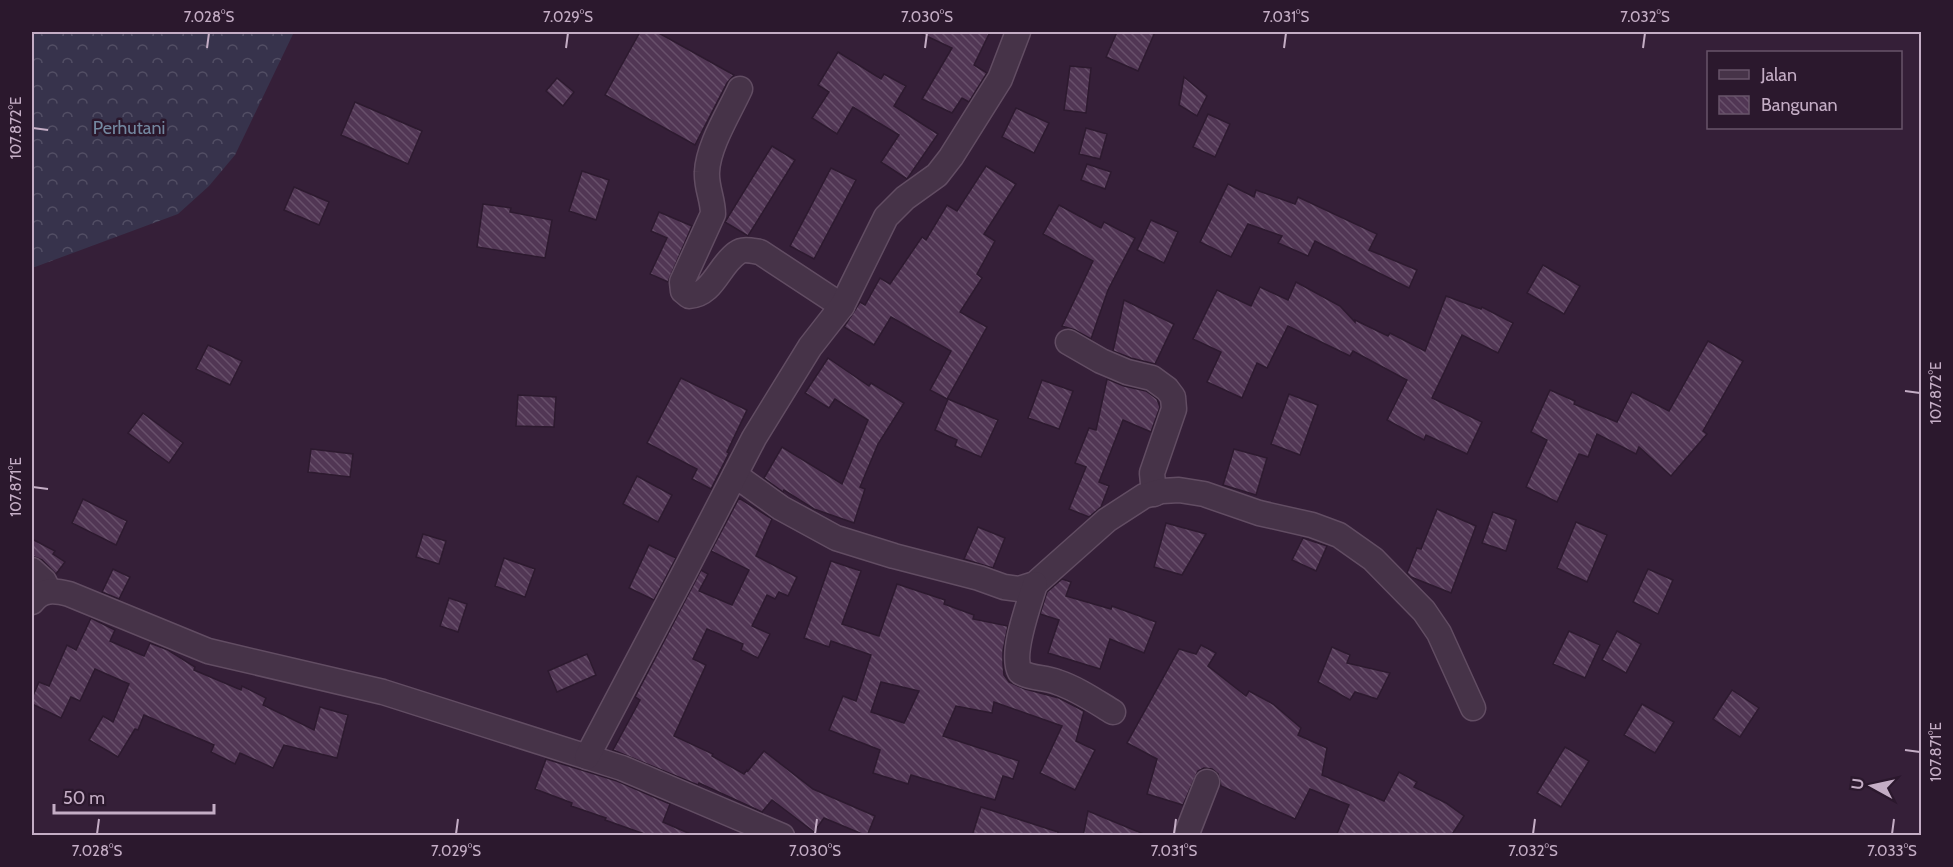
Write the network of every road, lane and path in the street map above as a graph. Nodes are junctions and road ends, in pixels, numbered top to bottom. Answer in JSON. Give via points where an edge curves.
{"nodes":[{"id":1,"x":1018,"y":32,"type":"edge"},
{"id":2,"x":740,"y":89,"type":"dead end"},
{"id":3,"x":842,"y":306,"type":"junction"},
{"id":4,"x":1068,"y":342,"type":"dead end"},
{"id":5,"x":735,"y":475,"type":"junction"},
{"id":6,"x":1155,"y":494,"type":"junction"},
{"id":7,"x":32,"y":570,"type":"edge"},
{"id":8,"x":1035,"y":584,"type":"junction"},
{"id":9,"x":40,"y":596,"type":"edge"},
{"id":10,"x":1473,"y":708,"type":"dead end"},
{"id":11,"x":1113,"y":712,"type":"dead end"},
{"id":12,"x":586,"y":757,"type":"junction"},
{"id":13,"x":1207,"y":782,"type":"dead end"},
{"id":14,"x":782,"y":836,"type":"edge"},
{"id":15,"x":1186,"y":836,"type":"edge"}],
"edges":[{"from":1,"to":3,"type":"street","via":[[1000,79],[951,157],[937,175],[886,217]]},
{"from":2,"to":3,"type":"street","via":[[709,157],[706,173],[713,214],[682,282],[683,291],[689,296],[705,290],[738,252],[746,250],[760,252]]},
{"from":3,"to":5,"type":"street","via":[[810,347]]},
{"from":4,"to":6,"type":"street","via":[[1101,361],[1152,378],[1173,397],[1174,409],[1152,473]]},
{"from":5,"to":8,"type":"street","via":[[781,508],[836,538],[1004,587],[1019,589]]},
{"from":5,"to":12,"type":"street"},
{"from":6,"to":8,"type":"street","via":[[1144,496],[1107,520]]},
{"from":6,"to":10,"type":"street","via":[[1179,490],[1204,494],[1339,535],[1373,559],[1424,611],[1439,633]]},
{"from":7,"to":9,"type":"street","via":[[44,581]]},
{"from":8,"to":11,"type":"street","via":[[1020,637],[1016,665],[1020,672],[1078,690]]},
{"from":9,"to":12,"type":"street","via":[[57,591],[69,594],[208,651],[383,692]]},
{"from":12,"to":14,"type":"street","via":[[622,768]]},
{"from":13,"to":15,"type":"street"}]}
